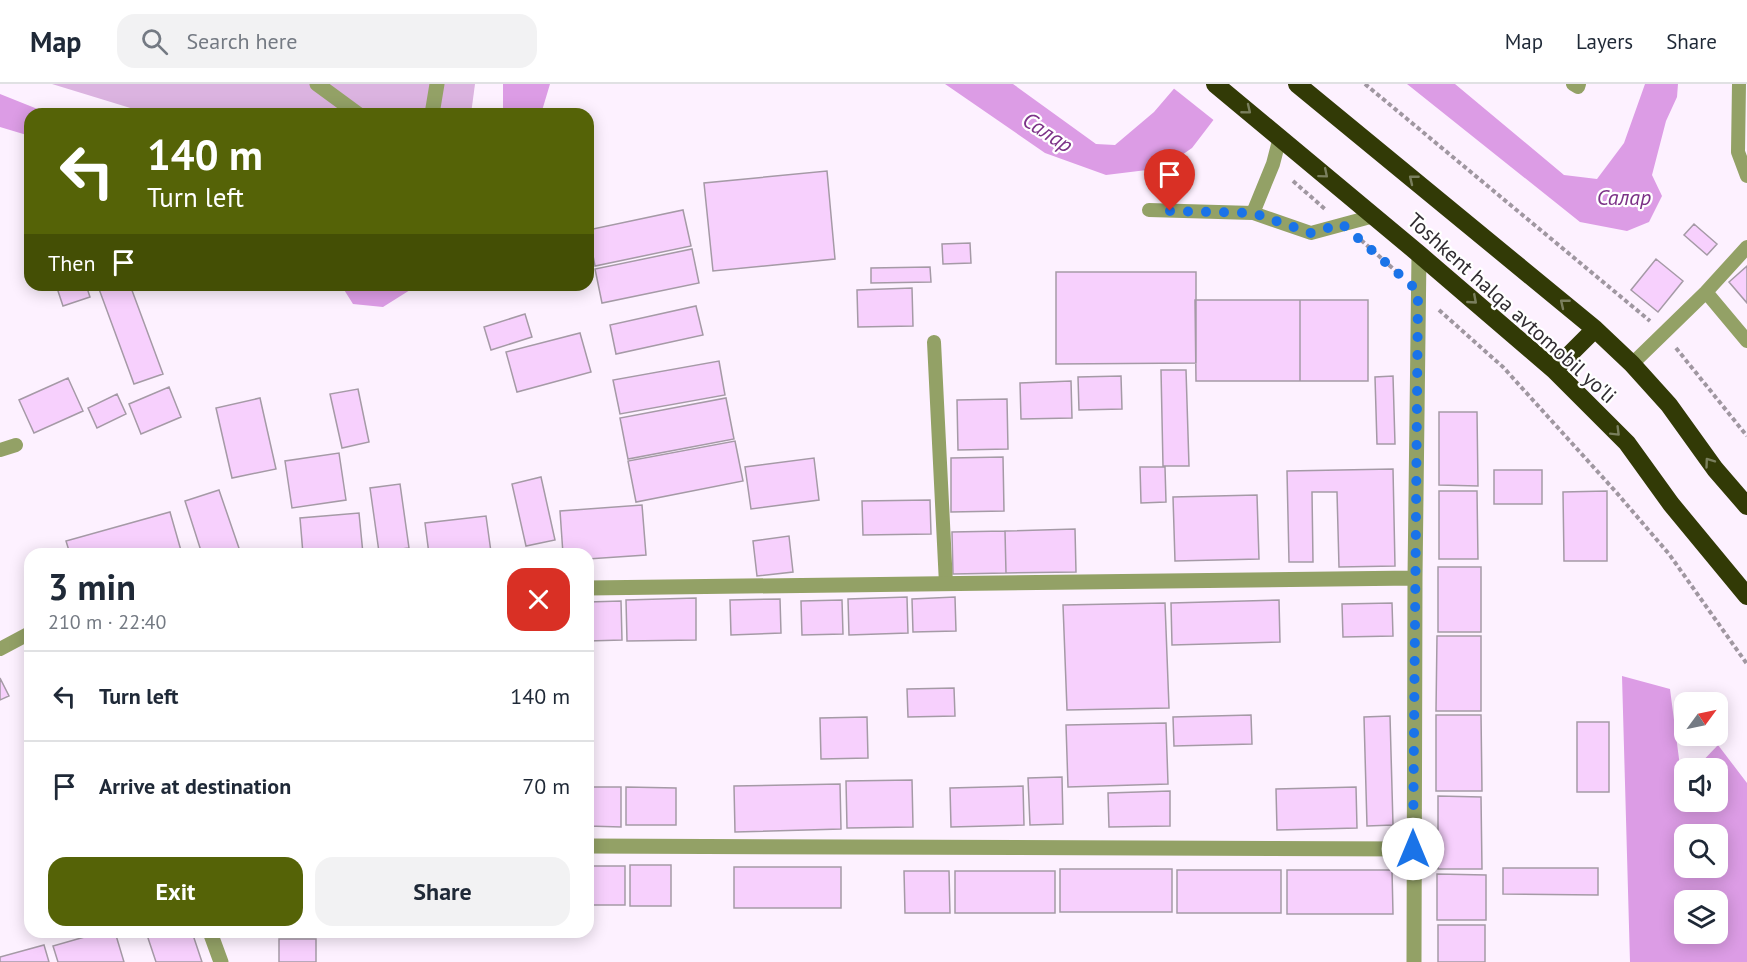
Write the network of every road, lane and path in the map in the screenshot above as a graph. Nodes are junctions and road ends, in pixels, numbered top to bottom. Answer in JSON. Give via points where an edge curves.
{"nodes":[{"id":1,"x":317,"y":84,"type":"edge"},
{"id":2,"x":437,"y":84,"type":"edge"},
{"id":3,"x":1215,"y":84,"type":"edge"},
{"id":4,"x":1297,"y":84,"type":"edge"},
{"id":5,"x":1365,"y":84,"type":"edge"},
{"id":6,"x":1573,"y":84,"type":"edge"},
{"id":7,"x":1580,"y":84,"type":"edge"},
{"id":8,"x":1739,"y":84,"type":"edge"},
{"id":9,"x":350,"y":108,"type":"edge"},
{"id":10,"x":433,"y":108,"type":"edge"},
{"id":11,"x":1280,"y":137,"type":"junction"},
{"id":12,"x":1273,"y":164,"type":"junction"},
{"id":13,"x":1747,"y":176,"type":"edge"},
{"id":14,"x":1149,"y":210,"type":"dead end"},
{"id":15,"x":1253,"y":213,"type":"junction"},
{"id":16,"x":1374,"y":216,"type":"junction"},
{"id":17,"x":1342,"y":224,"type":"junction"},
{"id":18,"x":1747,"y":247,"type":"edge"},
{"id":19,"x":1419,"y":254,"type":"junction"},
{"id":20,"x":1418,"y":291,"type":"junction"},
{"id":21,"x":1706,"y":292,"type":"junction"},
{"id":22,"x":1595,"y":330,"type":"junction"},
{"id":23,"x":1665,"y":334,"type":"junction"},
{"id":24,"x":1747,"y":341,"type":"edge"},
{"id":25,"x":934,"y":342,"type":"dead end"},
{"id":26,"x":1632,"y":364,"type":"junction"},
{"id":27,"x":1554,"y":370,"type":"junction"},
{"id":28,"x":1747,"y":436,"type":"edge"},
{"id":29,"x":16,"y":445,"type":"dead end"},
{"id":30,"x":0,"y":450,"type":"edge"},
{"id":31,"x":1747,"y":506,"type":"edge"},
{"id":32,"x":1415,"y":578,"type":"junction"},
{"id":33,"x":946,"y":584,"type":"junction"},
{"id":34,"x":594,"y":588,"type":"edge"},
{"id":35,"x":1747,"y":596,"type":"edge"},
{"id":36,"x":24,"y":636,"type":"edge"},
{"id":37,"x":0,"y":649,"type":"edge"},
{"id":38,"x":1747,"y":664,"type":"edge"},
{"id":39,"x":594,"y":846,"type":"edge"},
{"id":40,"x":1413,"y":849,"type":"junction"},
{"id":41,"x":212,"y":938,"type":"edge"},
{"id":42,"x":220,"y":962,"type":"edge"},
{"id":43,"x":1414,"y":962,"type":"edge"}],
"edges":[{"from":1,"to":9,"type":"street"},
{"from":2,"to":10,"type":"street"},
{"from":3,"to":11,"type":"highway","name":"Toshkent halqa avtomobil yo'li","one_way":true},
{"from":22,"to":4,"type":"highway","name":"Toshkent halqa avtomobil yo'li","one_way":true},
{"from":5,"to":23,"type":"path"},
{"from":6,"to":7,"type":"lane"},
{"from":8,"to":13,"type":"lane","via":[[1738,152]]},
{"from":11,"to":12,"type":"lane"},
{"from":11,"to":16,"type":"highway","name":"Toshkent halqa avtomobil yo'li","one_way":true},
{"from":12,"to":15,"type":"lane"},
{"from":12,"to":17,"type":"path"},
{"from":14,"to":15,"type":"lane"},
{"from":15,"to":17,"type":"lane","via":[[1311,233]]},
{"from":16,"to":17,"type":"lane"},
{"from":16,"to":19,"type":"highway","name":"Toshkent halqa avtomobil yo'li"},
{"from":17,"to":20,"type":"path"},
{"from":18,"to":21,"type":"lane"},
{"from":19,"to":20,"type":"street"},
{"from":19,"to":27,"type":"highway","name":"Toshkent halqa avtomobil yo'li","one_way":true},
{"from":20,"to":32,"type":"street"},
{"from":20,"to":38,"type":"path","via":[[1503,367],[1616,492],[1669,555]]},
{"from":21,"to":23,"type":"lane"},
{"from":21,"to":24,"type":"lane"},
{"from":22,"to":26,"type":"highway","name":"Toshkent halqa avtomobil yo'li"},
{"from":22,"to":27,"type":"highway"},
{"from":23,"to":26,"type":"lane"},
{"from":23,"to":28,"type":"path"},
{"from":25,"to":33,"type":"lane"},
{"from":31,"to":26,"type":"highway","name":"Toshkent halqa avtomobil yo'li","one_way":true},
{"from":27,"to":35,"type":"highway","name":"Toshkent halqa avtomobil yo'li","one_way":true,"via":[[1627,443],[1671,504]]},
{"from":29,"to":30,"type":"lane"},
{"from":32,"to":33,"type":"street"},
{"from":32,"to":40,"type":"street"},
{"from":33,"to":34,"type":"street"},
{"from":36,"to":37,"type":"lane"},
{"from":39,"to":40,"type":"street"},
{"from":40,"to":43,"type":"street"},
{"from":41,"to":42,"type":"street"}]}
